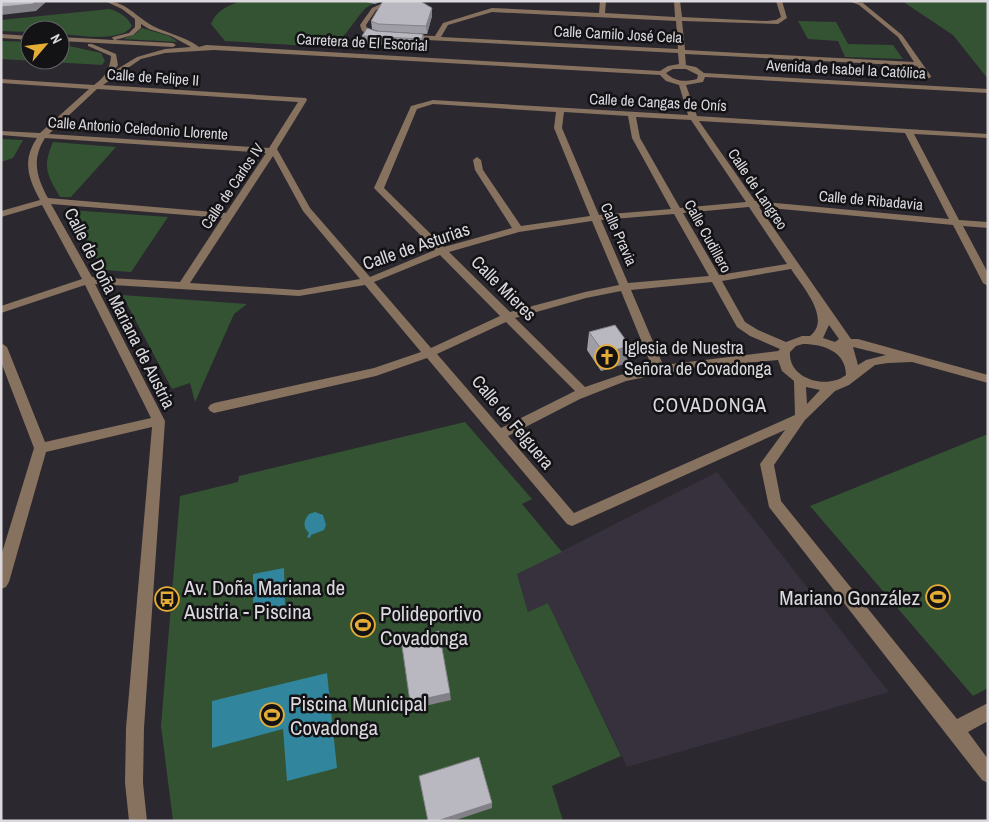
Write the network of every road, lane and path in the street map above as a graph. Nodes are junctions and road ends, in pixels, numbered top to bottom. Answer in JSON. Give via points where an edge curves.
{"nodes":[{"id":1,"x":108,"y":1,"type":"edge"},
{"id":2,"x":393,"y":1,"type":"edge"},
{"id":3,"x":603,"y":1,"type":"edge"},
{"id":4,"x":676,"y":1,"type":"edge"},
{"id":5,"x":779,"y":1,"type":"edge"},
{"id":6,"x":852,"y":1,"type":"edge"},
{"id":7,"x":602,"y":15,"type":"junction"},
{"id":8,"x":678,"y":19,"type":"junction"},
{"id":9,"x":138,"y":20,"type":"junction"},
{"id":10,"x":1,"y":36,"type":"edge"},
{"id":11,"x":394,"y":36,"type":"edge"},
{"id":12,"x":20,"y":37,"type":"edge"},
{"id":13,"x":402,"y":37,"type":"edge"},
{"id":14,"x":436,"y":38,"type":"junction"},
{"id":15,"x":70,"y":39,"type":"edge"},
{"id":16,"x":89,"y":40,"type":"junction"},
{"id":17,"x":70,"y":41,"type":"edge"},
{"id":18,"x":196,"y":47,"type":"junction"},
{"id":19,"x":212,"y":48,"type":"junction"},
{"id":20,"x":681,"y":52,"type":"junction"},
{"id":21,"x":918,"y":64,"type":"junction"},
{"id":22,"x":683,"y":66,"type":"junction"},
{"id":23,"x":662,"y":72,"type":"junction"},
{"id":24,"x":702,"y":75,"type":"junction"},
{"id":25,"x":927,"y":76,"type":"dead end"},
{"id":26,"x":1,"y":81,"type":"edge"},
{"id":27,"x":100,"y":83,"type":"junction"},
{"id":28,"x":682,"y":83,"type":"junction"},
{"id":29,"x":988,"y":91,"type":"edge"},
{"id":30,"x":303,"y":100,"type":"joint"},
{"id":31,"x":560,"y":110,"type":"junction"},
{"id":32,"x":632,"y":114,"type":"junction"},
{"id":33,"x":693,"y":117,"type":"junction"},
{"id":34,"x":908,"y":131,"type":"junction"},
{"id":35,"x":1,"y":133,"type":"edge"},
{"id":36,"x":42,"y":136,"type":"junction"},
{"id":37,"x":988,"y":136,"type":"edge"},
{"id":38,"x":274,"y":150,"type":"junction"},
{"id":39,"x":477,"y":160,"type":"dead end"},
{"id":40,"x":379,"y":188,"type":"joint"},
{"id":41,"x":46,"y":201,"type":"junction"},
{"id":42,"x":752,"y":204,"type":"junction"},
{"id":43,"x":678,"y":210,"type":"junction"},
{"id":44,"x":1,"y":214,"type":"edge"},
{"id":45,"x":227,"y":216,"type":"junction"},
{"id":46,"x":595,"y":218,"type":"junction"},
{"id":47,"x":956,"y":222,"type":"junction"},
{"id":48,"x":988,"y":225,"type":"edge"},
{"id":49,"x":518,"y":229,"type":"junction"},
{"id":50,"x":442,"y":251,"type":"junction"},
{"id":51,"x":793,"y":266,"type":"junction"},
{"id":52,"x":715,"y":279,"type":"junction"},
{"id":53,"x":88,"y":280,"type":"junction"},
{"id":54,"x":368,"y":281,"type":"junction"},
{"id":55,"x":988,"y":283,"type":"edge"},
{"id":56,"x":182,"y":286,"type":"junction"},
{"id":57,"x":626,"y":287,"type":"junction"},
{"id":58,"x":821,"y":306,"type":"junction"},
{"id":59,"x":1,"y":310,"type":"edge"},
{"id":60,"x":509,"y":316,"type":"junction"},
{"id":61,"x":834,"y":324,"type":"junction"},
{"id":62,"x":813,"y":340,"type":"junction"},
{"id":63,"x":826,"y":343,"type":"junction"},
{"id":64,"x":846,"y":343,"type":"junction"},
{"id":65,"x":1,"y":348,"type":"edge"},
{"id":66,"x":877,"y":348,"type":"junction"},
{"id":67,"x":784,"y":351,"type":"junction"},
{"id":68,"x":430,"y":353,"type":"junction"},
{"id":69,"x":911,"y":358,"type":"junction"},
{"id":70,"x":659,"y":369,"type":"junction"},
{"id":71,"x":852,"y":370,"type":"junction"},
{"id":72,"x":800,"y":379,"type":"junction"},
{"id":73,"x":988,"y":379,"type":"edge"},
{"id":74,"x":831,"y":387,"type":"junction"},
{"id":75,"x":583,"y":392,"type":"junction"},
{"id":76,"x":214,"y":408,"type":"dead end"},
{"id":77,"x":801,"y":417,"type":"junction"},
{"id":78,"x":159,"y":421,"type":"junction"},
{"id":79,"x":500,"y":435,"type":"junction"},
{"id":80,"x":41,"y":448,"type":"junction"},
{"id":81,"x":1,"y":582,"type":"edge"},
{"id":82,"x":988,"y":712,"type":"edge"},
{"id":83,"x":955,"y":730,"type":"junction"},
{"id":84,"x":988,"y":774,"type":"edge"},
{"id":85,"x":138,"y":821,"type":"edge"}],
"edges":[{"from":1,"to":9,"type":"street","via":[[124,8]]},
{"from":2,"to":11,"type":"street","via":[[374,8],[363,28],[373,34]]},
{"from":3,"to":7,"type":"street","name":"Calle Camilo José Cela"},
{"from":4,"to":8,"type":"street"},
{"from":5,"to":8,"type":"street","via":[[784,18],[778,22]]},
{"from":6,"to":21,"type":"street","via":[[900,36]]},
{"from":7,"to":8,"type":"street"},
{"from":7,"to":14,"type":"street","via":[[492,10],[445,24]]},
{"from":8,"to":20,"type":"street"},
{"from":9,"to":16,"type":"street","via":[[138,28],[131,34]]},
{"from":9,"to":18,"type":"street"},
{"from":10,"to":12,"type":"street"},
{"from":13,"to":14,"type":"street","name":"Calle Camilo José Cela"},
{"from":14,"to":20,"type":"street","name":"Calle Camilo José Cela"},
{"from":15,"to":16,"type":"street","name":"Carretera de El Escorial"},
{"from":16,"to":18,"type":"street","name":"Carretera de El Escorial"},
{"from":17,"to":27,"type":"street","via":[[96,46],[114,55],[114,65]]},
{"from":18,"to":19,"type":"street","name":"Carretera de El Escorial"},
{"from":19,"to":23,"type":"street","name":"Carretera de El Escorial"},
{"from":19,"to":27,"type":"street","name":"Calle de Doña Mariana de Austria","via":[[165,51],[139,58]]},
{"from":20,"to":21,"type":"street","name":"Calle Camilo José Cela"},
{"from":20,"to":22,"type":"street"},
{"from":21,"to":25,"type":"street"},
{"from":22,"to":23,"type":"street"},
{"from":22,"to":24,"type":"street","via":[[696,69]]},
{"from":23,"to":28,"type":"street","via":[[668,79]]},
{"from":24,"to":28,"type":"street","via":[[695,82]]},
{"from":24,"to":29,"type":"street","name":"Avenida de Isabel la Católica"},
{"from":26,"to":27,"type":"street","name":"Calle de Felipe II"},
{"from":27,"to":30,"type":"street","name":"Calle de Felipe II"},
{"from":27,"to":36,"type":"street","name":"Calle de Doña Mariana de Austria"},
{"from":28,"to":33,"type":"street","name":"Calle de Langreo"},
{"from":30,"to":38,"type":"street","name":"Calle de Carlos IV"},
{"from":31,"to":32,"type":"street","name":"Calle de Cangas de Onís"},
{"from":31,"to":40,"type":"street","name":"Calle de Cangas de Onís","via":[[433,102],[414,108]]},
{"from":31,"to":46,"type":"street","name":"Calle Pravia","via":[[558,128]]},
{"from":32,"to":33,"type":"street","name":"Calle de Cangas de Onís"},
{"from":32,"to":43,"type":"street","name":"Calle Cudillero","via":[[636,138]]},
{"from":33,"to":34,"type":"street","name":"Calle de Cangas de Onís"},
{"from":33,"to":42,"type":"street","name":"Calle de Langreo"},
{"from":34,"to":37,"type":"street","name":"Calle de Cangas de Onís"},
{"from":34,"to":47,"type":"street"},
{"from":35,"to":36,"type":"street","name":"Calle Antonio Celedonio Llorente"},
{"from":36,"to":38,"type":"street","name":"Calle Antonio Celedonio Llorente"},
{"from":36,"to":41,"type":"street","name":"Calle de Doña Mariana de Austria","via":[[33,150],[33,179]]},
{"from":38,"to":45,"type":"street","name":"Calle de Carlos IV"},
{"from":38,"to":54,"type":"street","name":"Calle de Felguera","via":[[306,209]]},
{"from":39,"to":49,"type":"street","via":[[479,170]]},
{"from":40,"to":50,"type":"street","name":"Calle Mieres"},
{"from":41,"to":44,"type":"street"},
{"from":41,"to":45,"type":"street"},
{"from":41,"to":53,"type":"street","name":"Calle de Doña Mariana de Austria"},
{"from":42,"to":43,"type":"street","name":"Calle de Asturias"},
{"from":42,"to":47,"type":"street","name":"Calle de Ribadavia"},
{"from":42,"to":51,"type":"street","name":"Calle de Langreo"},
{"from":43,"to":46,"type":"street","name":"Calle de Asturias"},
{"from":43,"to":52,"type":"street","name":"Calle Cudillero"},
{"from":45,"to":56,"type":"street","name":"Calle de Carlos IV"},
{"from":46,"to":49,"type":"street","name":"Calle de Asturias"},
{"from":46,"to":57,"type":"street","name":"Calle Pravia"},
{"from":47,"to":48,"type":"street","name":"Calle de Ribadavia"},
{"from":47,"to":55,"type":"street"},
{"from":49,"to":50,"type":"street","name":"Calle de Asturias"},
{"from":50,"to":54,"type":"street","name":"Calle de Asturias"},
{"from":50,"to":60,"type":"street","name":"Calle Mieres"},
{"from":51,"to":52,"type":"street"},
{"from":51,"to":58,"type":"street","name":"Calle de Langreo"},
{"from":52,"to":57,"type":"street"},
{"from":52,"to":67,"type":"street","name":"Calle Cudillero","via":[[741,324]]},
{"from":53,"to":56,"type":"street","name":"Calle de Asturias"},
{"from":53,"to":59,"type":"street"},
{"from":53,"to":78,"type":"street","name":"Calle de Doña Mariana de Austria"},
{"from":54,"to":56,"type":"street","name":"Calle de Asturias","via":[[298,293]]},
{"from":54,"to":68,"type":"street","name":"Calle de Felguera"},
{"from":57,"to":60,"type":"street"},
{"from":57,"to":70,"type":"street","name":"Calle Pravia"},
{"from":58,"to":61,"type":"street","name":"Calle de Langreo"},
{"from":58,"to":62,"type":"street","via":[[824,330]]},
{"from":60,"to":68,"type":"street"},
{"from":60,"to":75,"type":"street","name":"Calle Mieres"},
{"from":61,"to":64,"type":"street","name":"Calle de Langreo"},
{"from":61,"to":66,"type":"street","via":[[850,336]]},
{"from":62,"to":63,"type":"street"},
{"from":62,"to":67,"type":"street","via":[[793,342]]},
{"from":63,"to":64,"type":"street"},
{"from":63,"to":71,"type":"street","via":[[842,352]]},
{"from":64,"to":66,"type":"street"},
{"from":64,"to":71,"type":"street","name":"Calle de Langreo"},
{"from":65,"to":80,"type":"street"},
{"from":66,"to":69,"type":"street"},
{"from":67,"to":70,"type":"street"},
{"from":67,"to":72,"type":"street","via":[[787,368]]},
{"from":68,"to":76,"type":"street","via":[[376,372]]},
{"from":68,"to":79,"type":"street","name":"Calle de Felguera"},
{"from":69,"to":71,"type":"street","via":[[880,360]]},
{"from":69,"to":73,"type":"street"},
{"from":70,"to":75,"type":"street"},
{"from":71,"to":74,"type":"street","via":[[840,385]]},
{"from":72,"to":74,"type":"street"},
{"from":72,"to":77,"type":"street"},
{"from":74,"to":77,"type":"street"},
{"from":75,"to":79,"type":"street"},
{"from":77,"to":79,"type":"street","name":"Calle de Felguera","via":[[572,520]]},
{"from":77,"to":83,"type":"street","via":[[767,464],[774,503]]},
{"from":78,"to":80,"type":"street"},
{"from":78,"to":85,"type":"street","name":"Calle de Doña Mariana de Austria","via":[[135,728],[134,783]]},
{"from":80,"to":81,"type":"street"},
{"from":82,"to":83,"type":"street"},
{"from":83,"to":84,"type":"street"}]}
